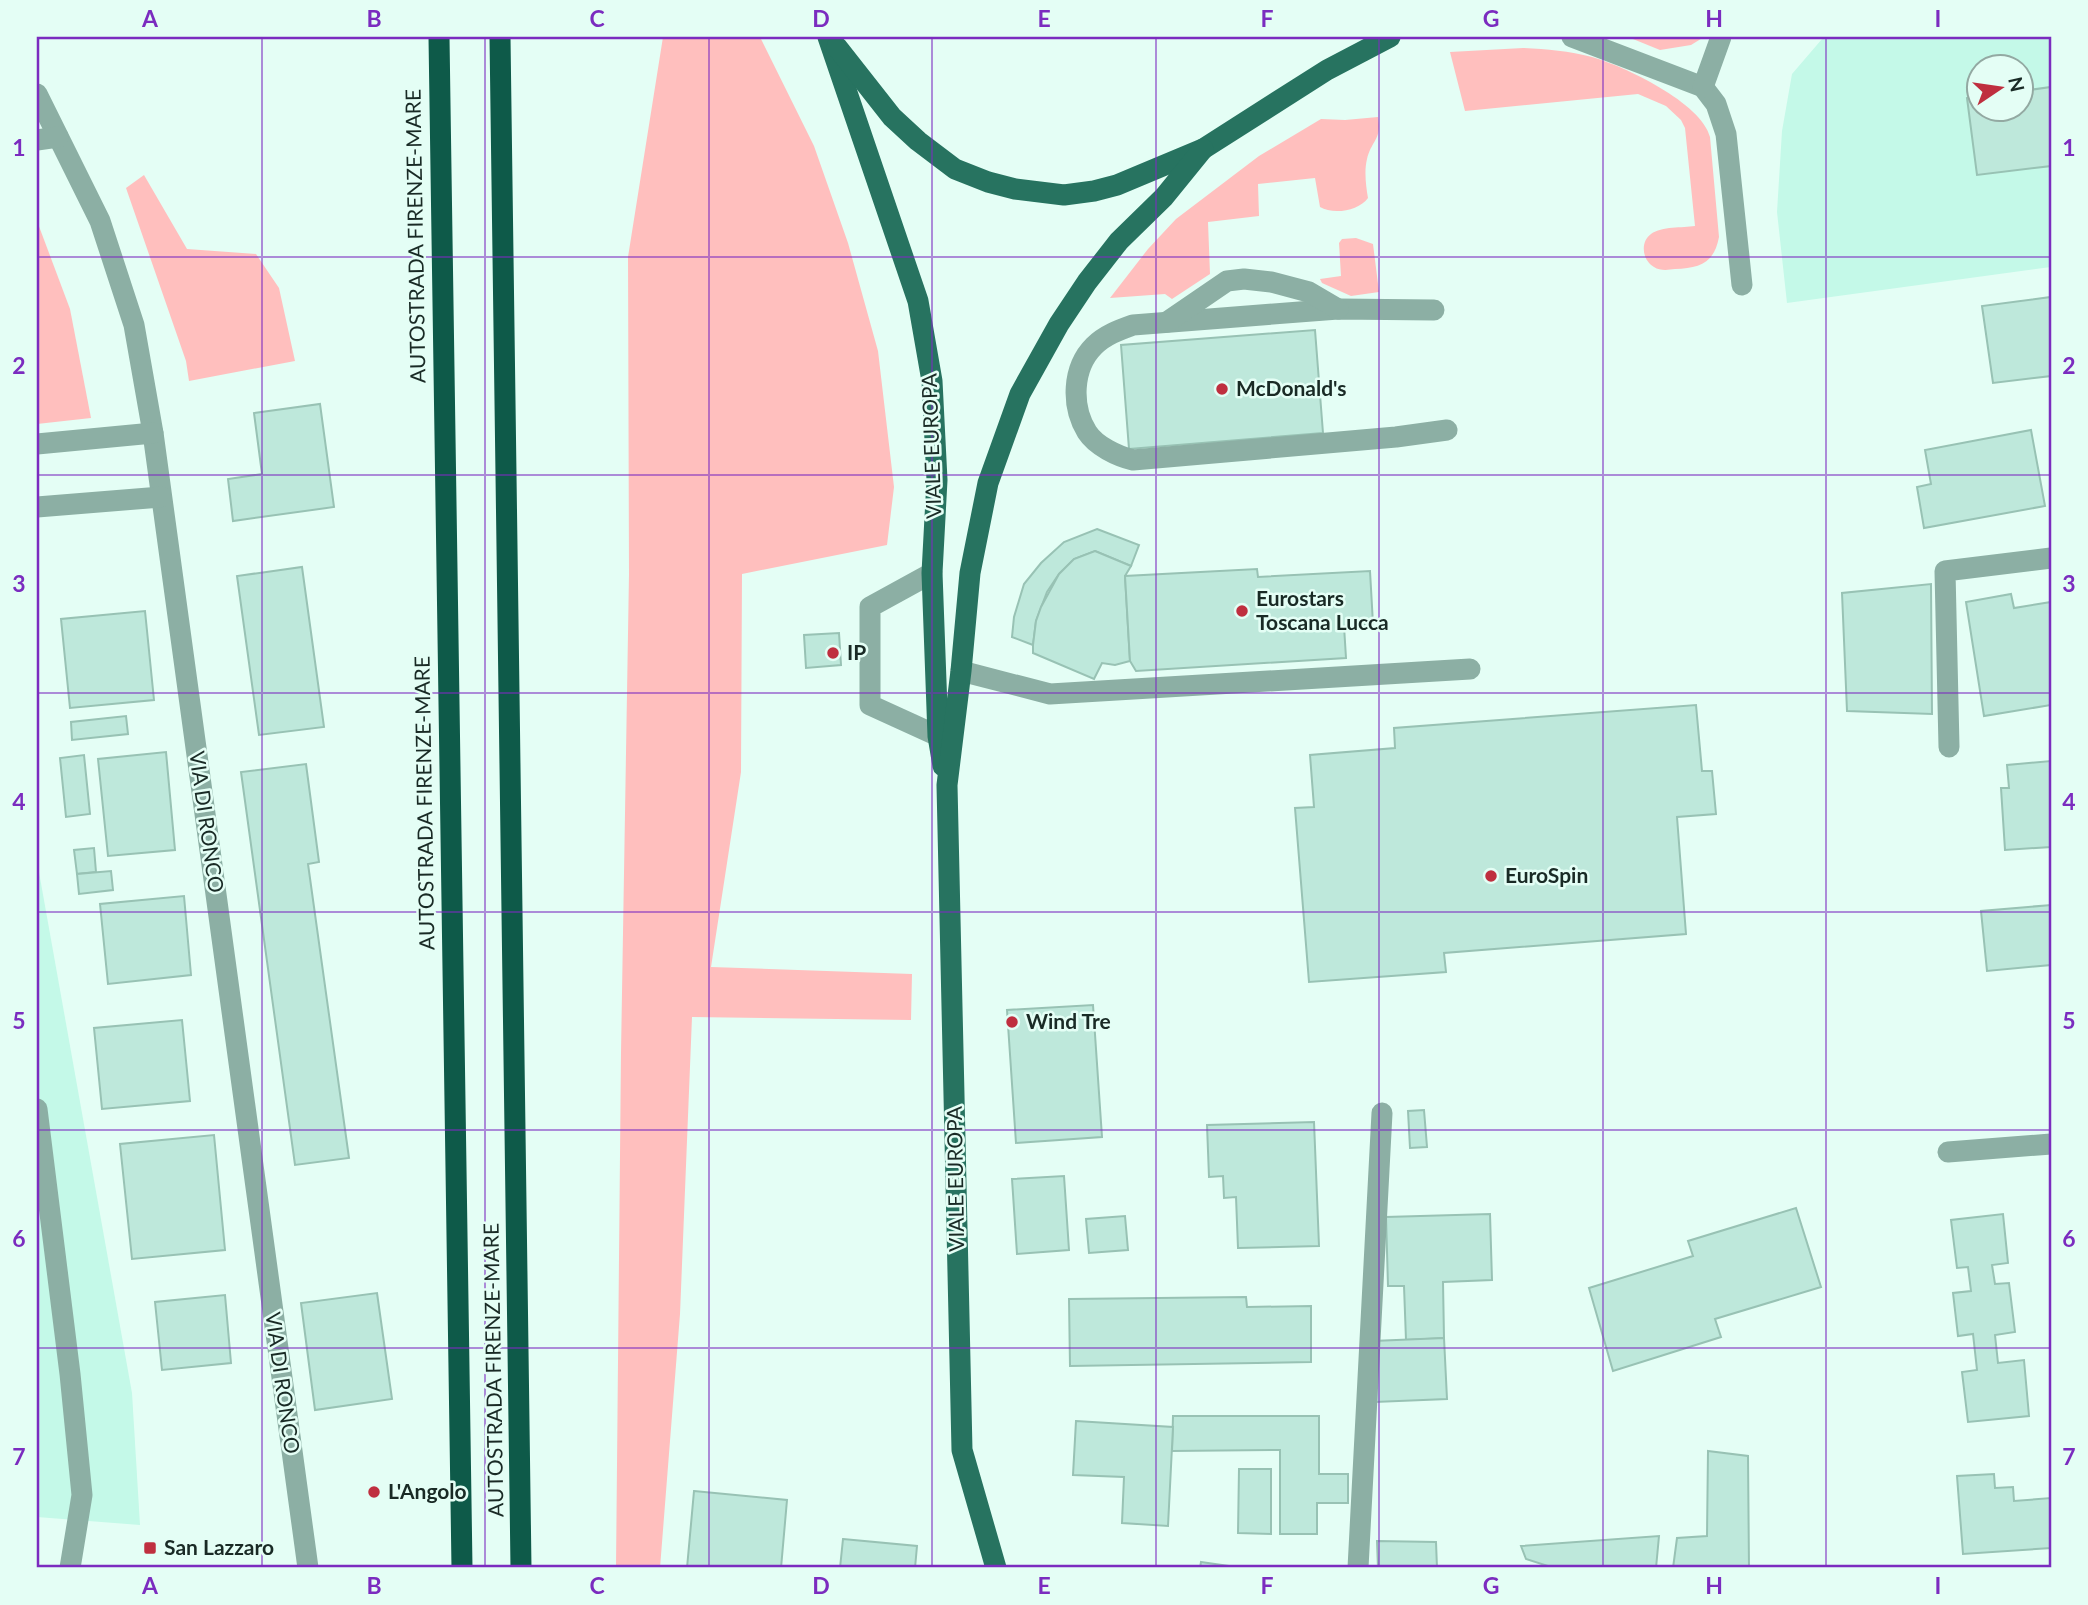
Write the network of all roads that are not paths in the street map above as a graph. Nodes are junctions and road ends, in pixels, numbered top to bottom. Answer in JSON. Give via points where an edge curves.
{"nodes":[{"id":1,"x":439,"y":37,"type":"edge"},
{"id":2,"x":500,"y":37,"type":"edge"},
{"id":3,"x":829,"y":37,"type":"edge"},
{"id":4,"x":1390,"y":37,"type":"edge"},
{"id":5,"x":1572,"y":37,"type":"edge"},
{"id":6,"x":1720,"y":37,"type":"edge"},
{"id":7,"x":1703,"y":87,"type":"junction"},
{"id":8,"x":37,"y":94,"type":"edge"},
{"id":9,"x":58,"y":137,"type":"junction"},
{"id":10,"x":37,"y":140,"type":"edge"},
{"id":11,"x":1203,"y":149,"type":"junction"},
{"id":12,"x":1742,"y":285,"type":"dead end"},
{"id":13,"x":1338,"y":309,"type":"junction"},
{"id":14,"x":1433,"y":310,"type":"dead end"},
{"id":15,"x":1166,"y":323,"type":"junction"},
{"id":16,"x":1447,"y":430,"type":"dead end"},
{"id":17,"x":153,"y":433,"type":"junction"},
{"id":18,"x":37,"y":444,"type":"edge"},
{"id":19,"x":161,"y":497,"type":"junction"},
{"id":20,"x":37,"y":507,"type":"edge"},
{"id":21,"x":2051,"y":558,"type":"edge"},
{"id":22,"x":932,"y":573,"type":"junction"},
{"id":23,"x":1470,"y":669,"type":"dead end"},
{"id":24,"x":961,"y":671,"type":"junction"},
{"id":25,"x":938,"y":736,"type":"junction"},
{"id":26,"x":1948,"y":747,"type":"dead end"},
{"id":27,"x":947,"y":785,"type":"junction"},
{"id":28,"x":37,"y":1109,"type":"edge"},
{"id":29,"x":1382,"y":1113,"type":"dead end"},
{"id":30,"x":2051,"y":1144,"type":"edge"},
{"id":31,"x":1948,"y":1152,"type":"dead end"},
{"id":32,"x":70,"y":1568,"type":"edge"},
{"id":33,"x":309,"y":1568,"type":"edge"},
{"id":34,"x":462,"y":1568,"type":"edge"},
{"id":35,"x":521,"y":1568,"type":"edge"},
{"id":36,"x":996,"y":1568,"type":"edge"},
{"id":37,"x":1358,"y":1568,"type":"edge"}],
"edges":[{"from":1,"to":34,"type":"highway","name":"AUTOSTRADA FIRENZE-MARE"},
{"from":2,"to":35,"type":"highway","name":"AUTOSTRADA FIRENZE-MARE"},
{"from":3,"to":11,"type":"main road","name":"VIALE EUROPA","via":[[892,117],[918,141],[955,169],[988,182],[1043,194],[1094,191]]},
{"from":3,"to":22,"type":"main road","name":"VIALE EUROPA","via":[[918,301],[932,381],[937,480]]},
{"from":4,"to":11,"type":"main road","name":"VIALE EUROPA","via":[[1327,70]]},
{"from":5,"to":7,"type":"street"},
{"from":6,"to":7,"type":"street"},
{"from":7,"to":12,"type":"street","via":[[1716,104],[1726,134]]},
{"from":8,"to":9,"type":"street","name":"VIA DI RONCO"},
{"from":9,"to":10,"type":"street"},
{"from":9,"to":17,"type":"street","name":"VIA DI RONCO","via":[[100,221],[134,325]]},
{"from":11,"to":24,"type":"main road","name":"VIALE EUROPA","via":[[1087,282],[1020,394],[988,483],[970,573]]},
{"from":13,"to":14,"type":"street"},
{"from":13,"to":15,"type":"street"},
{"from":13,"to":15,"type":"street","via":[[1309,292],[1244,279],[1227,281]]},
{"from":15,"to":16,"type":"street","via":[[1133,325],[1111,333],[1093,347],[1078,373],[1076,405],[1088,434],[1116,455],[1133,460]]},
{"from":17,"to":18,"type":"street"},
{"from":17,"to":19,"type":"street","name":"VIA DI RONCO"},
{"from":19,"to":20,"type":"street"},
{"from":19,"to":33,"type":"street","name":"VIA DI RONCO"},
{"from":21,"to":26,"type":"street","via":[[1945,571]]},
{"from":22,"to":25,"type":"main road","name":"VIALE EUROPA"},
{"from":22,"to":25,"type":"street","via":[[870,607],[870,705]]},
{"from":23,"to":24,"type":"street","via":[[1050,694]]},
{"from":24,"to":27,"type":"main road","name":"VIALE EUROPA"},
{"from":25,"to":27,"type":"main road","name":"VIALE EUROPA"},
{"from":27,"to":36,"type":"main road","name":"VIALE EUROPA","via":[[962,1450]]},
{"from":28,"to":32,"type":"street","via":[[82,1495]]},
{"from":29,"to":37,"type":"street"},
{"from":30,"to":31,"type":"street"}]}
